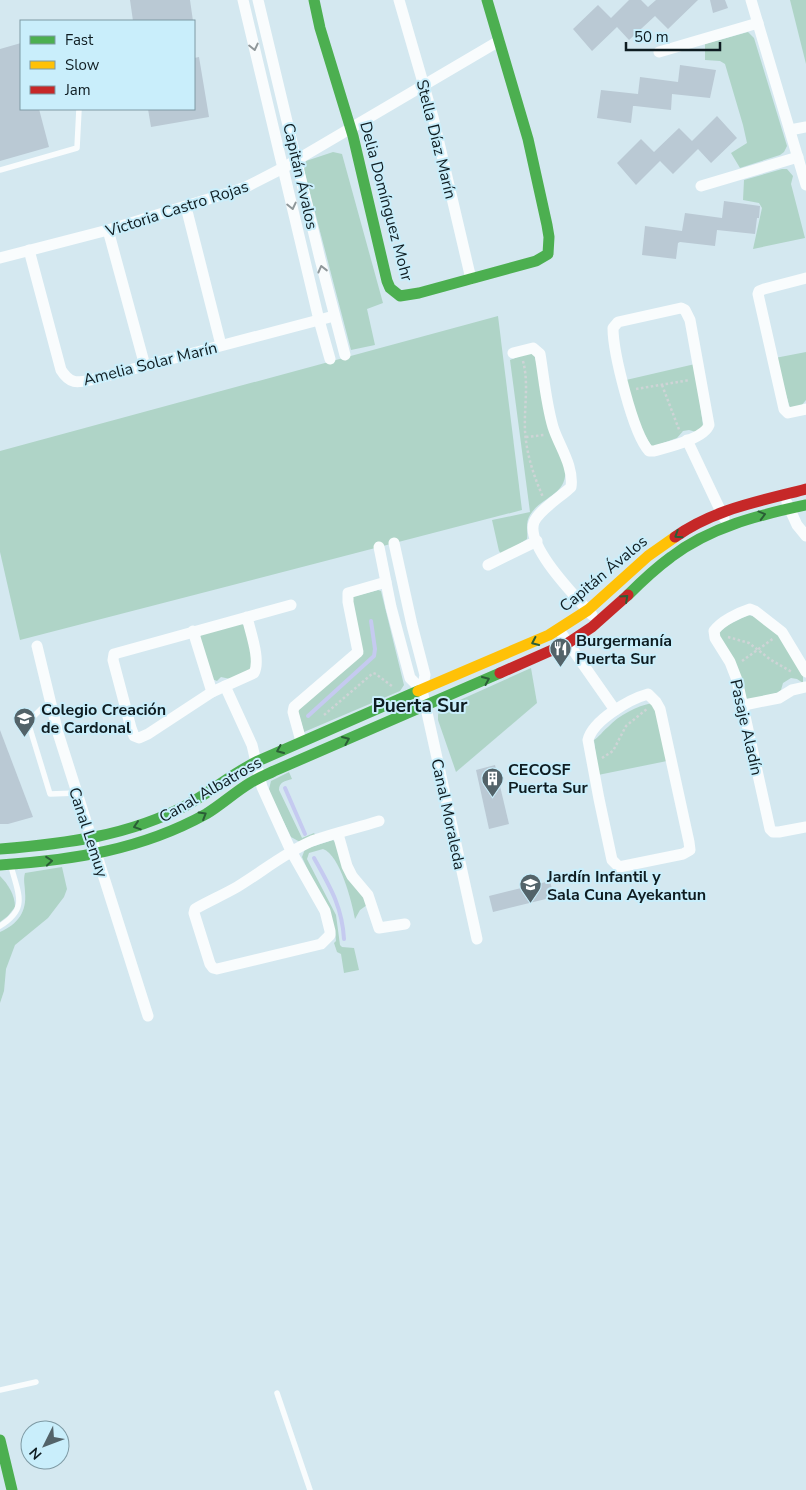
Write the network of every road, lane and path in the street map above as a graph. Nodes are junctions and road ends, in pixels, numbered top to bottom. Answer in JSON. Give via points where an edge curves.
{"nodes":[{"id":1,"x":243,"y":0,"type":"edge"},
{"id":2,"x":258,"y":0,"type":"edge"},
{"id":3,"x":314,"y":0,"type":"edge"},
{"id":4,"x":399,"y":0,"type":"edge"},
{"id":5,"x":487,"y":0,"type":"edge"},
{"id":6,"x":751,"y":0,"type":"edge"},
{"id":7,"x":758,"y":23,"type":"junction"},
{"id":8,"x":499,"y":41,"type":"junction"},
{"id":9,"x":659,"y":52,"type":"dead end"},
{"id":10,"x":424,"y":85,"type":"junction"},
{"id":11,"x":79,"y":110,"type":"edge"},
{"id":12,"x":806,"y":126,"type":"edge"},
{"id":13,"x":351,"y":127,"type":"junction"},
{"id":14,"x":790,"y":130,"type":"junction"},
{"id":15,"x":798,"y":157,"type":"junction"},
{"id":16,"x":296,"y":160,"type":"junction"},
{"id":17,"x":283,"y":168,"type":"junction"},
{"id":18,"x":0,"y":170,"type":"edge"},
{"id":19,"x":806,"y":185,"type":"edge"},
{"id":20,"x":701,"y":186,"type":"dead end"},
{"id":21,"x":186,"y":207,"type":"junction"},
{"id":22,"x":108,"y":230,"type":"junction"},
{"id":23,"x":28,"y":250,"type":"junction"},
{"id":24,"x":0,"y":258,"type":"edge"},
{"id":25,"x":806,"y":278,"type":"edge"},
{"id":26,"x":471,"y":279,"type":"junction"},
{"id":27,"x":334,"y":316,"type":"junction"},
{"id":28,"x":319,"y":320,"type":"junction"},
{"id":29,"x":221,"y":346,"type":"junction"},
{"id":30,"x":516,"y":352,"type":"joint"},
{"id":31,"x":345,"y":355,"type":"dead end"},
{"id":32,"x":330,"y":359,"type":"dead end"},
{"id":33,"x":145,"y":366,"type":"junction"},
{"id":34,"x":701,"y":378,"type":"junction"},
{"id":35,"x":662,"y":385,"type":"junction"},
{"id":36,"x":625,"y":391,"type":"junction"},
{"id":37,"x":806,"y":409,"type":"edge"},
{"id":38,"x":555,"y":434,"type":"junction"},
{"id":39,"x":526,"y":437,"type":"junction"},
{"id":40,"x":685,"y":441,"type":"junction"},
{"id":41,"x":806,"y":489,"type":"edge"},
{"id":42,"x":784,"y":494,"type":"junction"},
{"id":43,"x":806,"y":505,"type":"edge"},
{"id":44,"x":547,"y":508,"type":"junction"},
{"id":45,"x":788,"y":508,"type":"junction"},
{"id":46,"x":721,"y":512,"type":"junction"},
{"id":47,"x":727,"y":526,"type":"junction"},
{"id":48,"x":806,"y":536,"type":"edge"},
{"id":49,"x":536,"y":541,"type":"junction"},
{"id":50,"x":394,"y":544,"type":"dead end"},
{"id":51,"x":379,"y":546,"type":"dead end"},
{"id":52,"x":488,"y":565,"type":"dead end"},
{"id":53,"x":386,"y":582,"type":"junction"},
{"id":54,"x":291,"y":605,"type":"dead end"},
{"id":55,"x":588,"y":610,"type":"junction"},
{"id":56,"x":247,"y":617,"type":"junction"},
{"id":57,"x":598,"y":622,"type":"junction"},
{"id":58,"x":559,"y":630,"type":"junction"},
{"id":59,"x":193,"y":631,"type":"junction"},
{"id":60,"x":782,"y":632,"type":"junction"},
{"id":61,"x":714,"y":636,"type":"junction"},
{"id":62,"x":568,"y":643,"type":"junction"},
{"id":63,"x":37,"y":646,"type":"dead end"},
{"id":64,"x":759,"y":650,"type":"junction"},
{"id":65,"x":733,"y":668,"type":"junction"},
{"id":66,"x":801,"y":673,"type":"edge"},
{"id":67,"x":225,"y":686,"type":"junction"},
{"id":68,"x":392,"y":686,"type":"dead end"},
{"id":69,"x":806,"y":687,"type":"edge"},
{"id":70,"x":422,"y":690,"type":"junction"},
{"id":71,"x":212,"y":692,"type":"junction"},
{"id":72,"x":656,"y":702,"type":"junction"},
{"id":73,"x":50,"y":704,"type":"junction"},
{"id":74,"x":744,"y":705,"type":"junction"},
{"id":75,"x":426,"y":706,"type":"junction"},
{"id":76,"x":615,"y":710,"type":"junction"},
{"id":77,"x":323,"y":716,"type":"dead end"},
{"id":78,"x":301,"y":741,"type":"junction"},
{"id":79,"x":591,"y":760,"type":"junction"},
{"id":80,"x":256,"y":762,"type":"junction"},
{"id":81,"x":259,"y":778,"type":"junction"},
{"id":82,"x":76,"y":792,"type":"junction"},
{"id":83,"x":379,"y":822,"type":"dead end"},
{"id":84,"x":806,"y":827,"type":"edge"},
{"id":85,"x":338,"y":834,"type":"junction"},
{"id":86,"x":91,"y":838,"type":"junction"},
{"id":87,"x":0,"y":849,"type":"edge"},
{"id":88,"x":291,"y":852,"type":"junction"},
{"id":89,"x":96,"y":854,"type":"junction"},
{"id":90,"x":5,"y":865,"type":"edge"},
{"id":91,"x":405,"y":924,"type":"dead end"},
{"id":92,"x":0,"y":926,"type":"edge"},
{"id":93,"x":477,"y":939,"type":"dead end"},
{"id":94,"x":148,"y":1016,"type":"dead end"},
{"id":95,"x":36,"y":1382,"type":"dead end"},
{"id":96,"x":0,"y":1390,"type":"edge"},
{"id":97,"x":276,"y":1393,"type":"dead end"},
{"id":98,"x":0,"y":1440,"type":"edge"},
{"id":99,"x":12,"y":1490,"type":"edge"},
{"id":100,"x":310,"y":1490,"type":"edge"}],
"edges":[{"from":1,"to":17,"type":"street","name":"Capitán Ávalos","one_way":true},
{"from":2,"to":16,"type":"street","name":"Capitán Ávalos"},
{"from":3,"to":13,"type":"street","name":"Delia Domínguez Mohr"},
{"from":4,"to":10,"type":"street","name":"Stella Díaz Marín"},
{"from":5,"to":8,"type":"street","name":"Delia Domínguez Mohr"},
{"from":6,"to":7,"type":"street"},
{"from":7,"to":9,"type":"street"},
{"from":7,"to":14,"type":"street"},
{"from":8,"to":10,"type":"street","name":"Victoria Castro Rojas"},
{"from":8,"to":26,"type":"street","name":"Delia Domínguez Mohr","via":[[528,139],[549,248],[548,254],[536,261]]},
{"from":10,"to":13,"type":"street","name":"Victoria Castro Rojas"},
{"from":10,"to":26,"type":"street","name":"Stella Díaz Marín"},
{"from":11,"to":18,"type":"lane","via":[[77,148]]},
{"from":12,"to":14,"type":"street"},
{"from":13,"to":16,"type":"street","name":"Victoria Castro Rojas"},
{"from":13,"to":26,"type":"street","name":"Delia Domínguez Mohr","via":[[390,288],[400,296],[407,296]]},
{"from":14,"to":15,"type":"street"},
{"from":15,"to":19,"type":"street"},
{"from":15,"to":20,"type":"street"},
{"from":16,"to":17,"type":"street","name":"Victoria Castro Rojas"},
{"from":27,"to":16,"type":"street","name":"Capitán Ávalos","one_way":true},
{"from":17,"to":21,"type":"street","name":"Victoria Castro Rojas","via":[[246,187]]},
{"from":17,"to":28,"type":"street","name":"Capitán Ávalos","one_way":true},
{"from":21,"to":22,"type":"street","name":"Victoria Castro Rojas"},
{"from":21,"to":29,"type":"street"},
{"from":22,"to":23,"type":"street","name":"Victoria Castro Rojas"},
{"from":22,"to":33,"type":"street"},
{"from":23,"to":24,"type":"street","name":"Victoria Castro Rojas"},
{"from":23,"to":33,"type":"street","name":"Amelia Solar Marín","via":[[61,370],[69,380],[80,382]]},
{"from":25,"to":37,"type":"street","via":[[764,289],[758,294],[784,409],[788,413]]},
{"from":27,"to":28,"type":"street","name":"Amelia Solar Marín"},
{"from":27,"to":31,"type":"street","name":"Capitán Ávalos"},
{"from":28,"to":29,"type":"street","name":"Amelia Solar Marín"},
{"from":28,"to":32,"type":"street","name":"Capitán Ávalos"},
{"from":29,"to":33,"type":"street","name":"Amelia Solar Marín"},
{"from":30,"to":38,"type":"street","via":[[533,348],[539,352]]},
{"from":30,"to":39,"type":"path","via":[[526,375]]},
{"from":34,"to":35,"type":"path"},
{"from":34,"to":36,"type":"street","via":[[688,314],[685,310],[676,309],[614,325]]},
{"from":34,"to":40,"type":"street","via":[[709,425],[703,434]]},
{"from":35,"to":36,"type":"path"},
{"from":35,"to":40,"type":"path"},
{"from":36,"to":40,"type":"street","via":[[647,450],[654,451]]},
{"from":38,"to":39,"type":"path"},
{"from":38,"to":44,"type":"street","via":[[572,483]]},
{"from":39,"to":44,"type":"path","via":[[534,474]]},
{"from":40,"to":46,"type":"street"},
{"from":41,"to":42,"type":"street","name":"Capitán Ávalos"},
{"from":42,"to":45,"type":"street"},
{"from":42,"to":46,"type":"street","name":"Capitán Ávalos"},
{"from":43,"to":45,"type":"street","name":"Capitán Ávalos"},
{"from":44,"to":49,"type":"street","via":[[534,524]]},
{"from":47,"to":45,"type":"street","name":"Capitán Ávalos","one_way":true},
{"from":45,"to":48,"type":"street"},
{"from":46,"to":47,"type":"street"},
{"from":46,"to":55,"type":"street","name":"Capitán Ávalos","one_way":true,"via":[[661,546]]},
{"from":57,"to":47,"type":"street","name":"Capitán Ávalos","one_way":true,"via":[[672,556]]},
{"from":49,"to":52,"type":"street"},
{"from":49,"to":55,"type":"street","via":[[549,565]]},
{"from":50,"to":70,"type":"street","name":"Canal Moraleda","via":[[425,675]]},
{"from":51,"to":53,"type":"street","name":"Canal Moraleda"},
{"from":53,"to":70,"type":"street","name":"Canal Moraleda","via":[[410,678]]},
{"from":53,"to":78,"type":"street","via":[[348,594],[358,652],[294,707]]},
{"from":54,"to":56,"type":"street"},
{"from":55,"to":57,"type":"street"},
{"from":55,"to":58,"type":"street","name":"Capitán Ávalos"},
{"from":56,"to":59,"type":"street"},
{"from":56,"to":67,"type":"street","via":[[256,669]]},
{"from":57,"to":62,"type":"street","name":"Capitán Ávalos"},
{"from":58,"to":62,"type":"street"},
{"from":58,"to":70,"type":"street","name":"Capitán Ávalos","one_way":true},
{"from":59,"to":71,"type":"street"},
{"from":59,"to":71,"type":"street","via":[[113,656],[133,734],[139,738],[148,734]]},
{"from":60,"to":61,"type":"street","via":[[750,609],[717,627]]},
{"from":60,"to":64,"type":"path"},
{"from":60,"to":66,"type":"street"},
{"from":61,"to":64,"type":"path","via":[[745,641]]},
{"from":61,"to":65,"type":"street","name":"Pasaje Aladín"},
{"from":75,"to":62,"type":"street","name":"Capitán Ávalos","one_way":true},
{"from":62,"to":76,"type":"street"},
{"from":63,"to":73,"type":"street","name":"Canal Lemuy"},
{"from":64,"to":65,"type":"path"},
{"from":64,"to":66,"type":"path","via":[[770,660]]},
{"from":65,"to":74,"type":"street","name":"Pasaje Aladín"},
{"from":67,"to":71,"type":"street"},
{"from":67,"to":80,"type":"street","via":[[252,745]]},
{"from":68,"to":77,"type":"path","via":[[373,673]]},
{"from":69,"to":74,"type":"street","via":[[792,690],[780,698]]},
{"from":70,"to":75,"type":"street","name":"Canal Moraleda"},
{"from":70,"to":78,"type":"street","name":"Canal Albatross"},
{"from":72,"to":76,"type":"street","via":[[648,694]]},
{"from":72,"to":79,"type":"path","via":[[626,726],[610,753],[604,758]]},
{"from":72,"to":79,"type":"street","via":[[690,850],[624,867],[614,864]]},
{"from":73,"to":82,"type":"street","name":"Canal Lemuy"},
{"from":73,"to":82,"type":"lane","via":[[28,722],[50,794]]},
{"from":74,"to":84,"type":"street","name":"Pasaje Aladín","via":[[771,831]]},
{"from":81,"to":75,"type":"street","name":"Canal Albatross","one_way":true},
{"from":75,"to":93,"type":"street","name":"Canal Moraleda"},
{"from":76,"to":79,"type":"street","via":[[589,736]]},
{"from":78,"to":80,"type":"street","name":"Canal Albatross","one_way":true},
{"from":80,"to":81,"type":"street"},
{"from":80,"to":86,"type":"street","name":"Canal Albatross","one_way":true,"via":[[179,809],[132,828]]},
{"from":81,"to":88,"type":"street"},
{"from":89,"to":81,"type":"street","name":"Canal Albatross","one_way":true,"via":[[180,828]]},
{"from":82,"to":86,"type":"street","name":"Canal Lemuy"},
{"from":83,"to":85,"type":"street"},
{"from":85,"to":88,"type":"street"},
{"from":85,"to":91,"type":"street","via":[[347,866],[368,895],[379,928]]},
{"from":86,"to":87,"type":"street","name":"Canal Albatross"},
{"from":86,"to":89,"type":"street","name":"Canal Lemuy"},
{"from":88,"to":88,"type":"street","via":[[325,912],[330,935],[321,944],[213,968],[194,910],[236,888]]},
{"from":90,"to":89,"type":"street","name":"Canal Albatross","one_way":true},
{"from":89,"to":94,"type":"street","name":"Canal Lemuy"},
{"from":90,"to":92,"type":"lane","via":[[19,893],[20,903],[15,915]]},
{"from":95,"to":96,"type":"lane"},
{"from":97,"to":100,"type":"lane"},
{"from":98,"to":99,"type":"street"}]}
